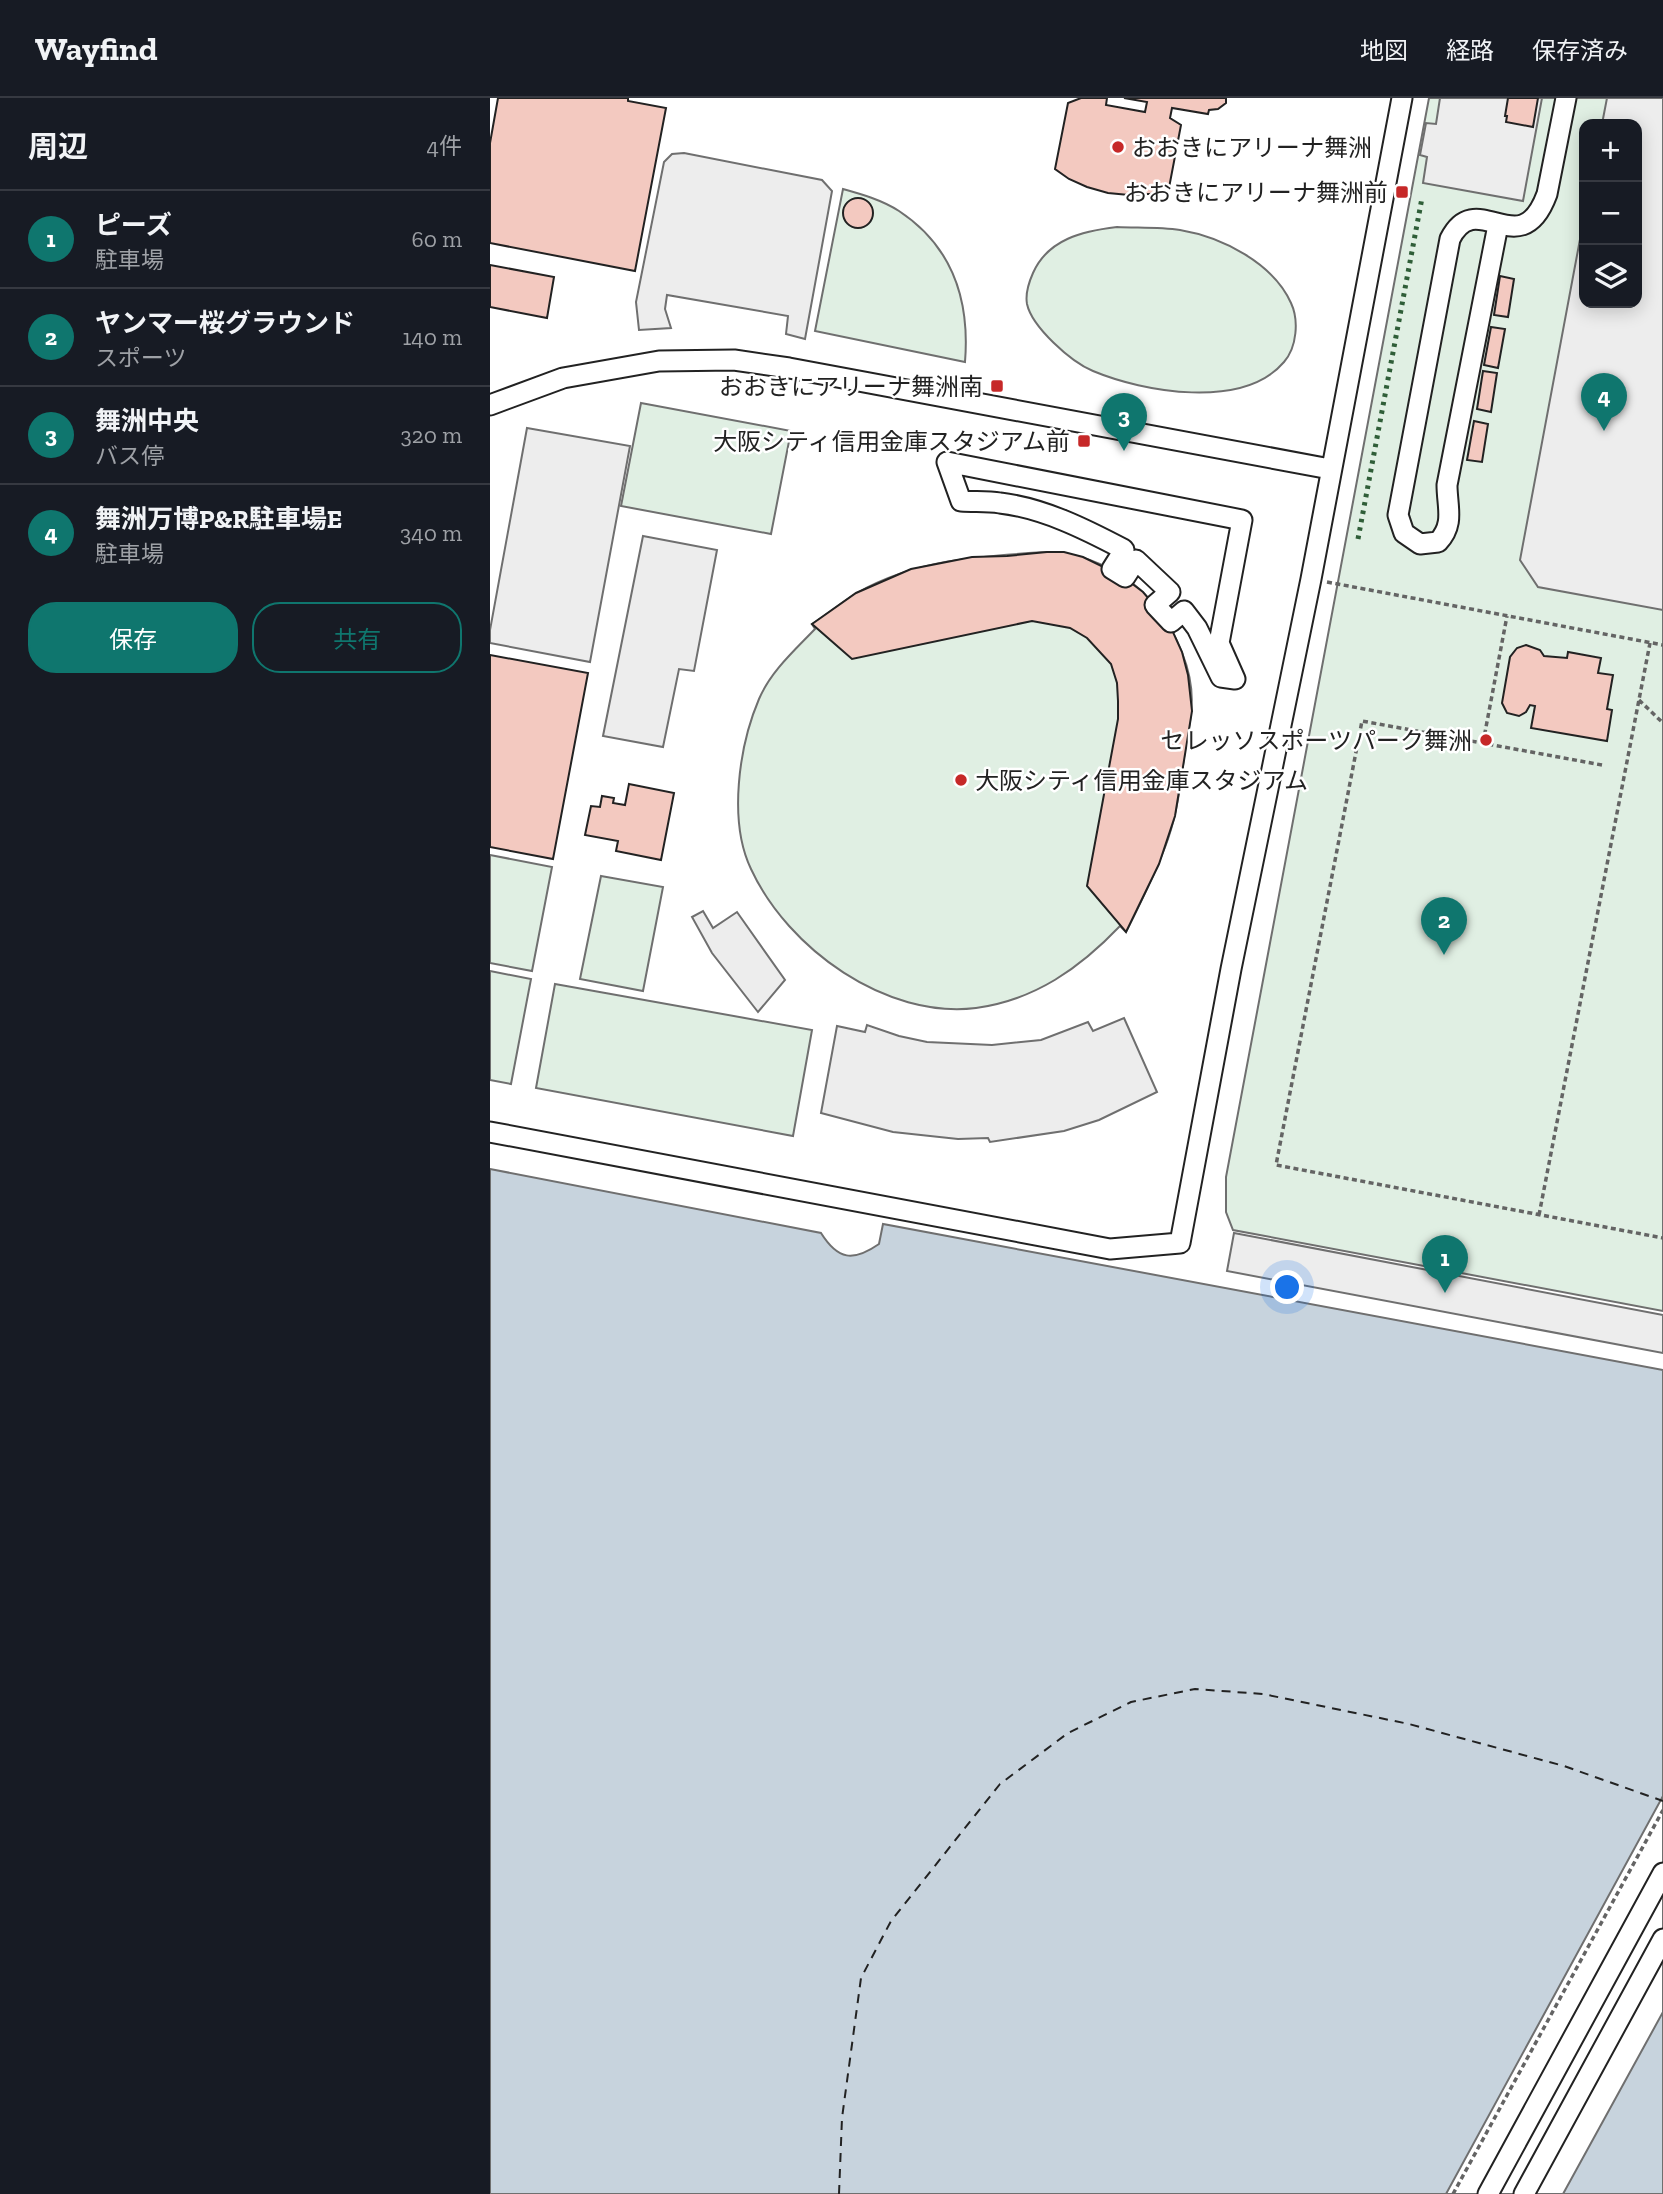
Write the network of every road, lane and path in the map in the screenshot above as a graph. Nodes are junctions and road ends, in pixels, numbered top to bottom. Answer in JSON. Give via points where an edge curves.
{"nodes":[{"id":1,"x":1402,"y":98,"type":"edge"},
{"id":2,"x":1566,"y":98,"type":"edge"},
{"id":3,"x":1498,"y":225,"type":"junction"},
{"id":4,"x":490,"y":405,"type":"edge"},
{"id":5,"x":1330,"y":469,"type":"junction"},
{"id":6,"x":1136,"y":560,"type":"joint"},
{"id":7,"x":1311,"y":579,"type":"junction"},
{"id":8,"x":1507,"y":616,"type":"junction"},
{"id":9,"x":1650,"y":643,"type":"junction"},
{"id":10,"x":1663,"y":645,"type":"edge"},
{"id":11,"x":1639,"y":700,"type":"junction"},
{"id":12,"x":1663,"y":723,"type":"edge"},
{"id":13,"x":1483,"y":743,"type":"junction"},
{"id":14,"x":1602,"y":765,"type":"dead end"},
{"id":15,"x":490,"y":1132,"type":"edge"},
{"id":16,"x":1539,"y":1215,"type":"junction"},
{"id":17,"x":1663,"y":1238,"type":"edge"},
{"id":18,"x":1663,"y":1810,"type":"edge"},
{"id":19,"x":1663,"y":1873,"type":"edge"},
{"id":20,"x":1663,"y":1939,"type":"edge"},
{"id":21,"x":1454,"y":2194,"type":"edge"},
{"id":22,"x":1488,"y":2194,"type":"edge"},
{"id":23,"x":1524,"y":2194,"type":"edge"}],
"edges":[{"from":1,"to":5,"type":"street"},
{"from":2,"to":3,"type":"street","via":[[1542,207],[1526,224]]},
{"from":3,"to":3,"type":"street","via":[[1447,485],[1448,526],[1438,542],[1420,544],[1404,533],[1398,515],[1450,239],[1468,219]]},
{"from":4,"to":5,"type":"street","via":[[593,371],[659,361],[734,360]]},
{"from":5,"to":7,"type":"street"},
{"from":6,"to":6,"type":"street","via":[[1125,578],[1112,569],[1124,550],[1083,528],[1001,503],[961,501],[947,462],[1242,520],[1219,643],[1235,679],[1221,677],[1184,611],[1171,622],[1155,605],[1170,592]]},
{"from":7,"to":8,"type":"path"},
{"from":7,"to":15,"type":"street","via":[[1180,1243],[1110,1249]]},
{"from":8,"to":9,"type":"path"},
{"from":8,"to":13,"type":"path"},
{"from":9,"to":10,"type":"path"},
{"from":9,"to":11,"type":"path"},
{"from":11,"to":12,"type":"path"},
{"from":11,"to":16,"type":"path"},
{"from":13,"to":14,"type":"path"},
{"from":13,"to":16,"type":"path","via":[[1362,721],[1276,1166]]},
{"from":16,"to":17,"type":"path"},
{"from":18,"to":21,"type":"path"},
{"from":19,"to":22,"type":"street"},
{"from":20,"to":23,"type":"street"}]}
